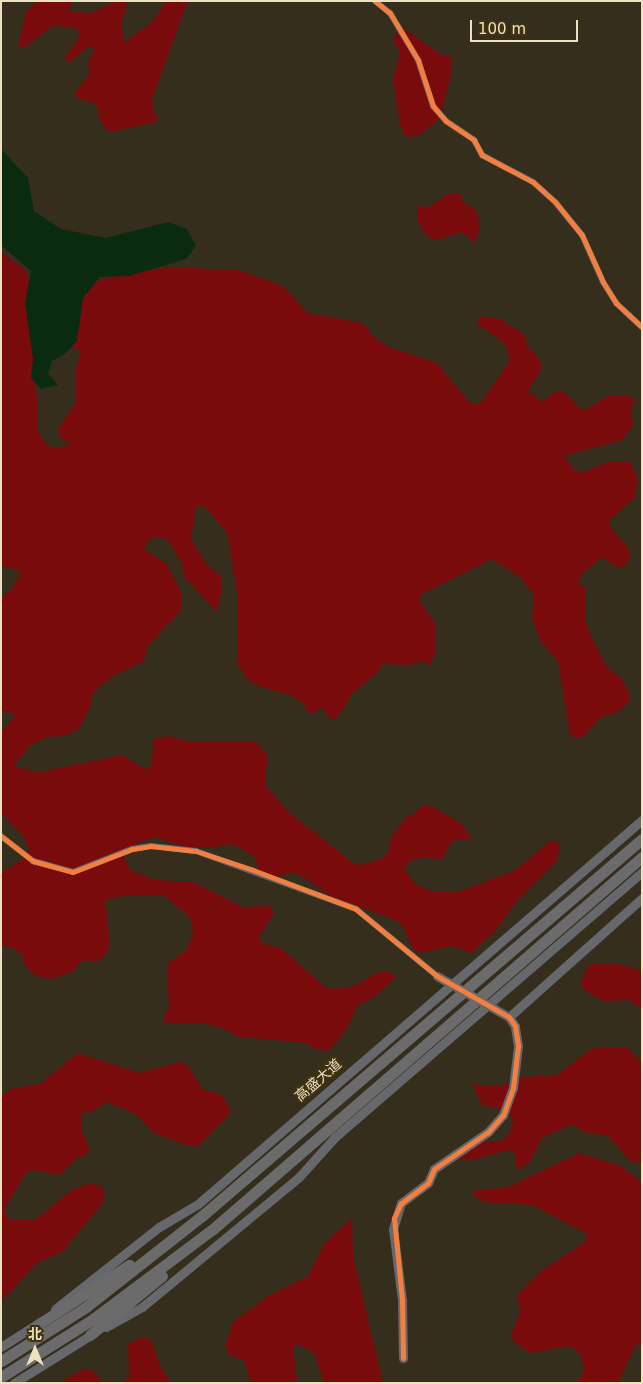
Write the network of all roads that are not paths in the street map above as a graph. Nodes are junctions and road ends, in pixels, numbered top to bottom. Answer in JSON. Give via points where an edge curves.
{"nodes":[{"id":1,"x":375,"y":1,"type":"edge"},
{"id":2,"x":642,"y":327,"type":"edge"},
{"id":3,"x":642,"y":820,"type":"edge"},
{"id":4,"x":1,"y":836,"type":"edge"},
{"id":5,"x":642,"y":839,"type":"edge"},
{"id":6,"x":642,"y":857,"type":"edge"},
{"id":7,"x":642,"y":872,"type":"edge"},
{"id":8,"x":642,"y":898,"type":"edge"},
{"id":9,"x":437,"y":976,"type":"joint"},
{"id":10,"x":509,"y":1017,"type":"junction"},
{"id":11,"x":202,"y":1215,"type":"junction"},
{"id":12,"x":213,"y":1229,"type":"junction"},
{"id":13,"x":39,"y":1324,"type":"junction"},
{"id":14,"x":90,"y":1335,"type":"junction"},
{"id":15,"x":1,"y":1346,"type":"edge"},
{"id":16,"x":403,"y":1358,"type":"dead end"},
{"id":17,"x":1,"y":1361,"type":"edge"},
{"id":18,"x":1,"y":1377,"type":"edge"},
{"id":19,"x":14,"y":1383,"type":"edge"}],
"edges":[{"from":1,"to":2,"type":"street","via":[[390,13],[413,52],[433,106],[446,121],[474,140],[482,155],[533,182],[556,203],[582,235],[616,303]]},
{"from":3,"to":13,"type":"main road","name":"高盛大道","via":[[198,1204],[159,1227],[73,1292]]},
{"from":4,"to":9,"type":"street","via":[[33,861],[73,872],[132,849],[151,846],[196,851],[356,909]]},
{"from":5,"to":11,"type":"highway","name":"高盛大道"},
{"from":6,"to":12,"type":"highway"},
{"from":7,"to":14,"type":"main road","via":[[335,1137],[299,1177],[142,1307]]},
{"from":8,"to":10,"type":"main road"},
{"from":9,"to":10,"type":"main road","bridge":true},
{"from":10,"to":16,"type":"main road","via":[[515,1026],[518,1046],[514,1088],[503,1115],[488,1132],[434,1169],[428,1183],[401,1203],[394,1218],[402,1300]]},
{"from":11,"to":13,"type":"highway"},
{"from":11,"to":17,"type":"highway","name":"高盛大道","via":[[86,1308]]},
{"from":12,"to":14,"type":"highway","via":[[139,1297]]},
{"from":12,"to":18,"type":"highway","via":[[94,1319]]},
{"from":13,"to":15,"type":"main road","name":"高盛大道"},
{"from":14,"to":19,"type":"main road"}]}
